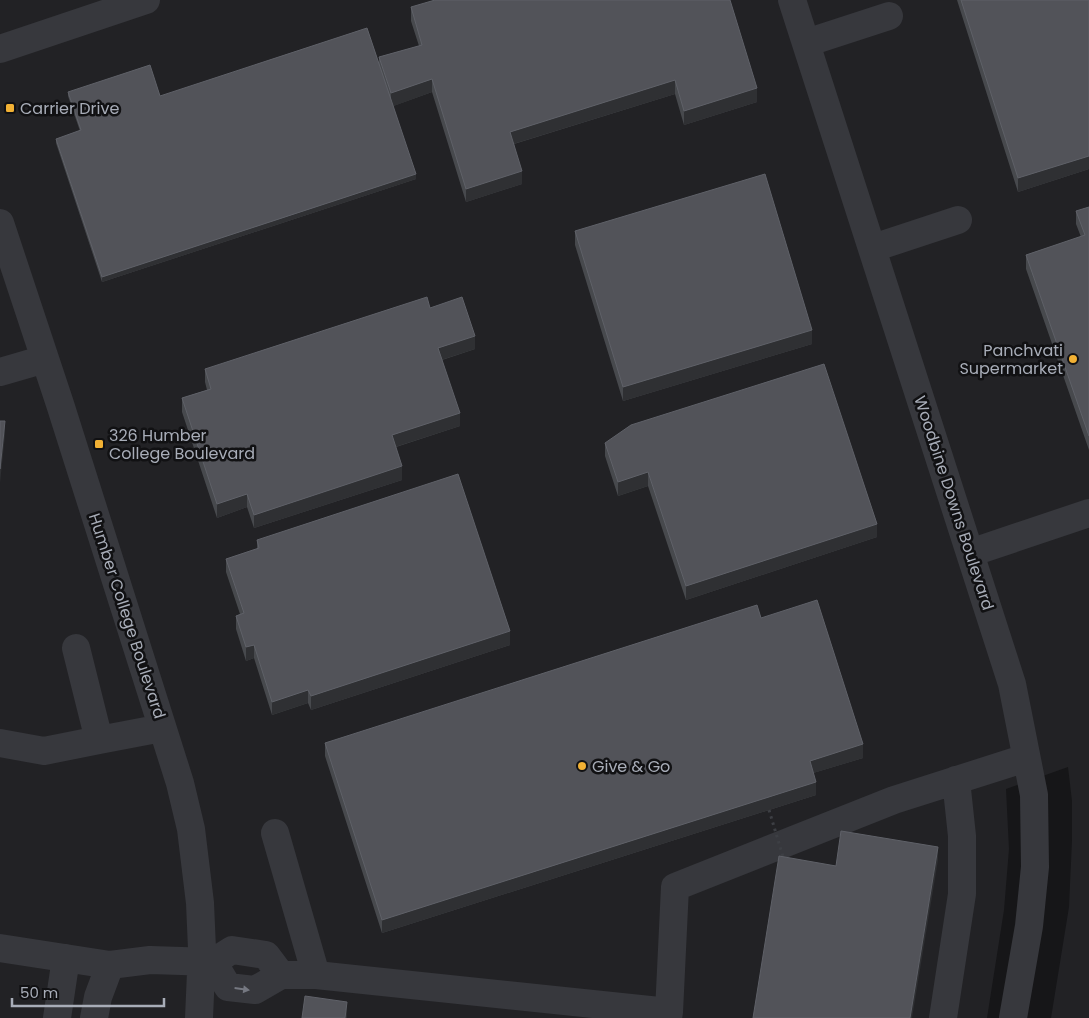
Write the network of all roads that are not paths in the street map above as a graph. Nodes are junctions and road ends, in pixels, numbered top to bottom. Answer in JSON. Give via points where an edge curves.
{"nodes":[{"id":1,"x":146,"y":0,"type":"edge"},
{"id":2,"x":792,"y":0,"type":"edge"},
{"id":3,"x":889,"y":16,"type":"dead end"},
{"id":4,"x":806,"y":43,"type":"junction"},
{"id":5,"x":0,"y":50,"type":"edge"},
{"id":6,"x":958,"y":220,"type":"dead end"},
{"id":7,"x":0,"y":223,"type":"edge"},
{"id":8,"x":873,"y":248,"type":"junction"},
{"id":9,"x":45,"y":359,"type":"junction"},
{"id":10,"x":0,"y":372,"type":"edge"},
{"id":11,"x":1089,"y":513,"type":"edge"},
{"id":12,"x":970,"y":553,"type":"junction"},
{"id":13,"x":76,"y":648,"type":"dead end"},
{"id":14,"x":162,"y":728,"type":"junction"},
{"id":15,"x":99,"y":740,"type":"junction"},
{"id":16,"x":0,"y":743,"type":"edge"},
{"id":17,"x":1026,"y":758,"type":"junction"},
{"id":18,"x":956,"y":780,"type":"junction"},
{"id":19,"x":275,"y":833,"type":"dead end"},
{"id":20,"x":0,"y":948,"type":"edge"},
{"id":21,"x":66,"y":958,"type":"junction"},
{"id":22,"x":207,"y":962,"type":"junction"},
{"id":23,"x":110,"y":965,"type":"junction"},
{"id":24,"x":281,"y":975,"type":"junction"},
{"id":25,"x":316,"y":975,"type":"junction"},
{"id":26,"x":668,"y":1015,"type":"edge"},
{"id":27,"x":57,"y":1018,"type":"edge"},
{"id":28,"x":94,"y":1018,"type":"edge"},
{"id":29,"x":199,"y":1018,"type":"edge"},
{"id":30,"x":943,"y":1018,"type":"edge"},
{"id":31,"x":1013,"y":1018,"type":"edge"}],
"edges":[{"from":1,"to":5,"type":"street"},
{"from":2,"to":4,"type":"street","name":"Woodbine Downs Boulevard"},
{"from":3,"to":4,"type":"street"},
{"from":4,"to":8,"type":"street","name":"Woodbine Downs Boulevard"},
{"from":6,"to":8,"type":"street"},
{"from":7,"to":9,"type":"street","name":"Humber College Boulevard"},
{"from":8,"to":12,"type":"street","name":"Woodbine Downs Boulevard"},
{"from":9,"to":10,"type":"street"},
{"from":9,"to":14,"type":"street","name":"Humber College Boulevard"},
{"from":11,"to":12,"type":"street"},
{"from":12,"to":17,"type":"street","name":"Woodbine Downs Boulevard","via":[[1012,684]]},
{"from":13,"to":15,"type":"street"},
{"from":14,"to":15,"type":"street"},
{"from":14,"to":22,"type":"street","name":"Humber College Boulevard","via":[[191,829]]},
{"from":15,"to":16,"type":"street","via":[[44,751]]},
{"from":17,"to":18,"type":"street"},
{"from":17,"to":31,"type":"street","name":"Woodbine Downs Boulevard","via":[[1034,795],[1035,867],[1030,926]]},
{"from":18,"to":26,"type":"street","via":[[894,800],[675,887]]},
{"from":18,"to":30,"type":"street","via":[[962,836],[962,894]]},
{"from":19,"to":25,"type":"street"},
{"from":20,"to":21,"type":"street"},
{"from":21,"to":23,"type":"street"},
{"from":21,"to":27,"type":"street"},
{"from":22,"to":23,"type":"street","via":[[150,960]]},
{"from":22,"to":24,"type":"street","via":[[232,950],[266,955]]},
{"from":22,"to":24,"type":"street","one_way":true,"via":[[228,987],[255,990]]},
{"from":22,"to":29,"type":"street","name":"Humber College Boulevard"},
{"from":23,"to":28,"type":"street"},
{"from":24,"to":25,"type":"street"},
{"from":25,"to":26,"type":"street"}]}
